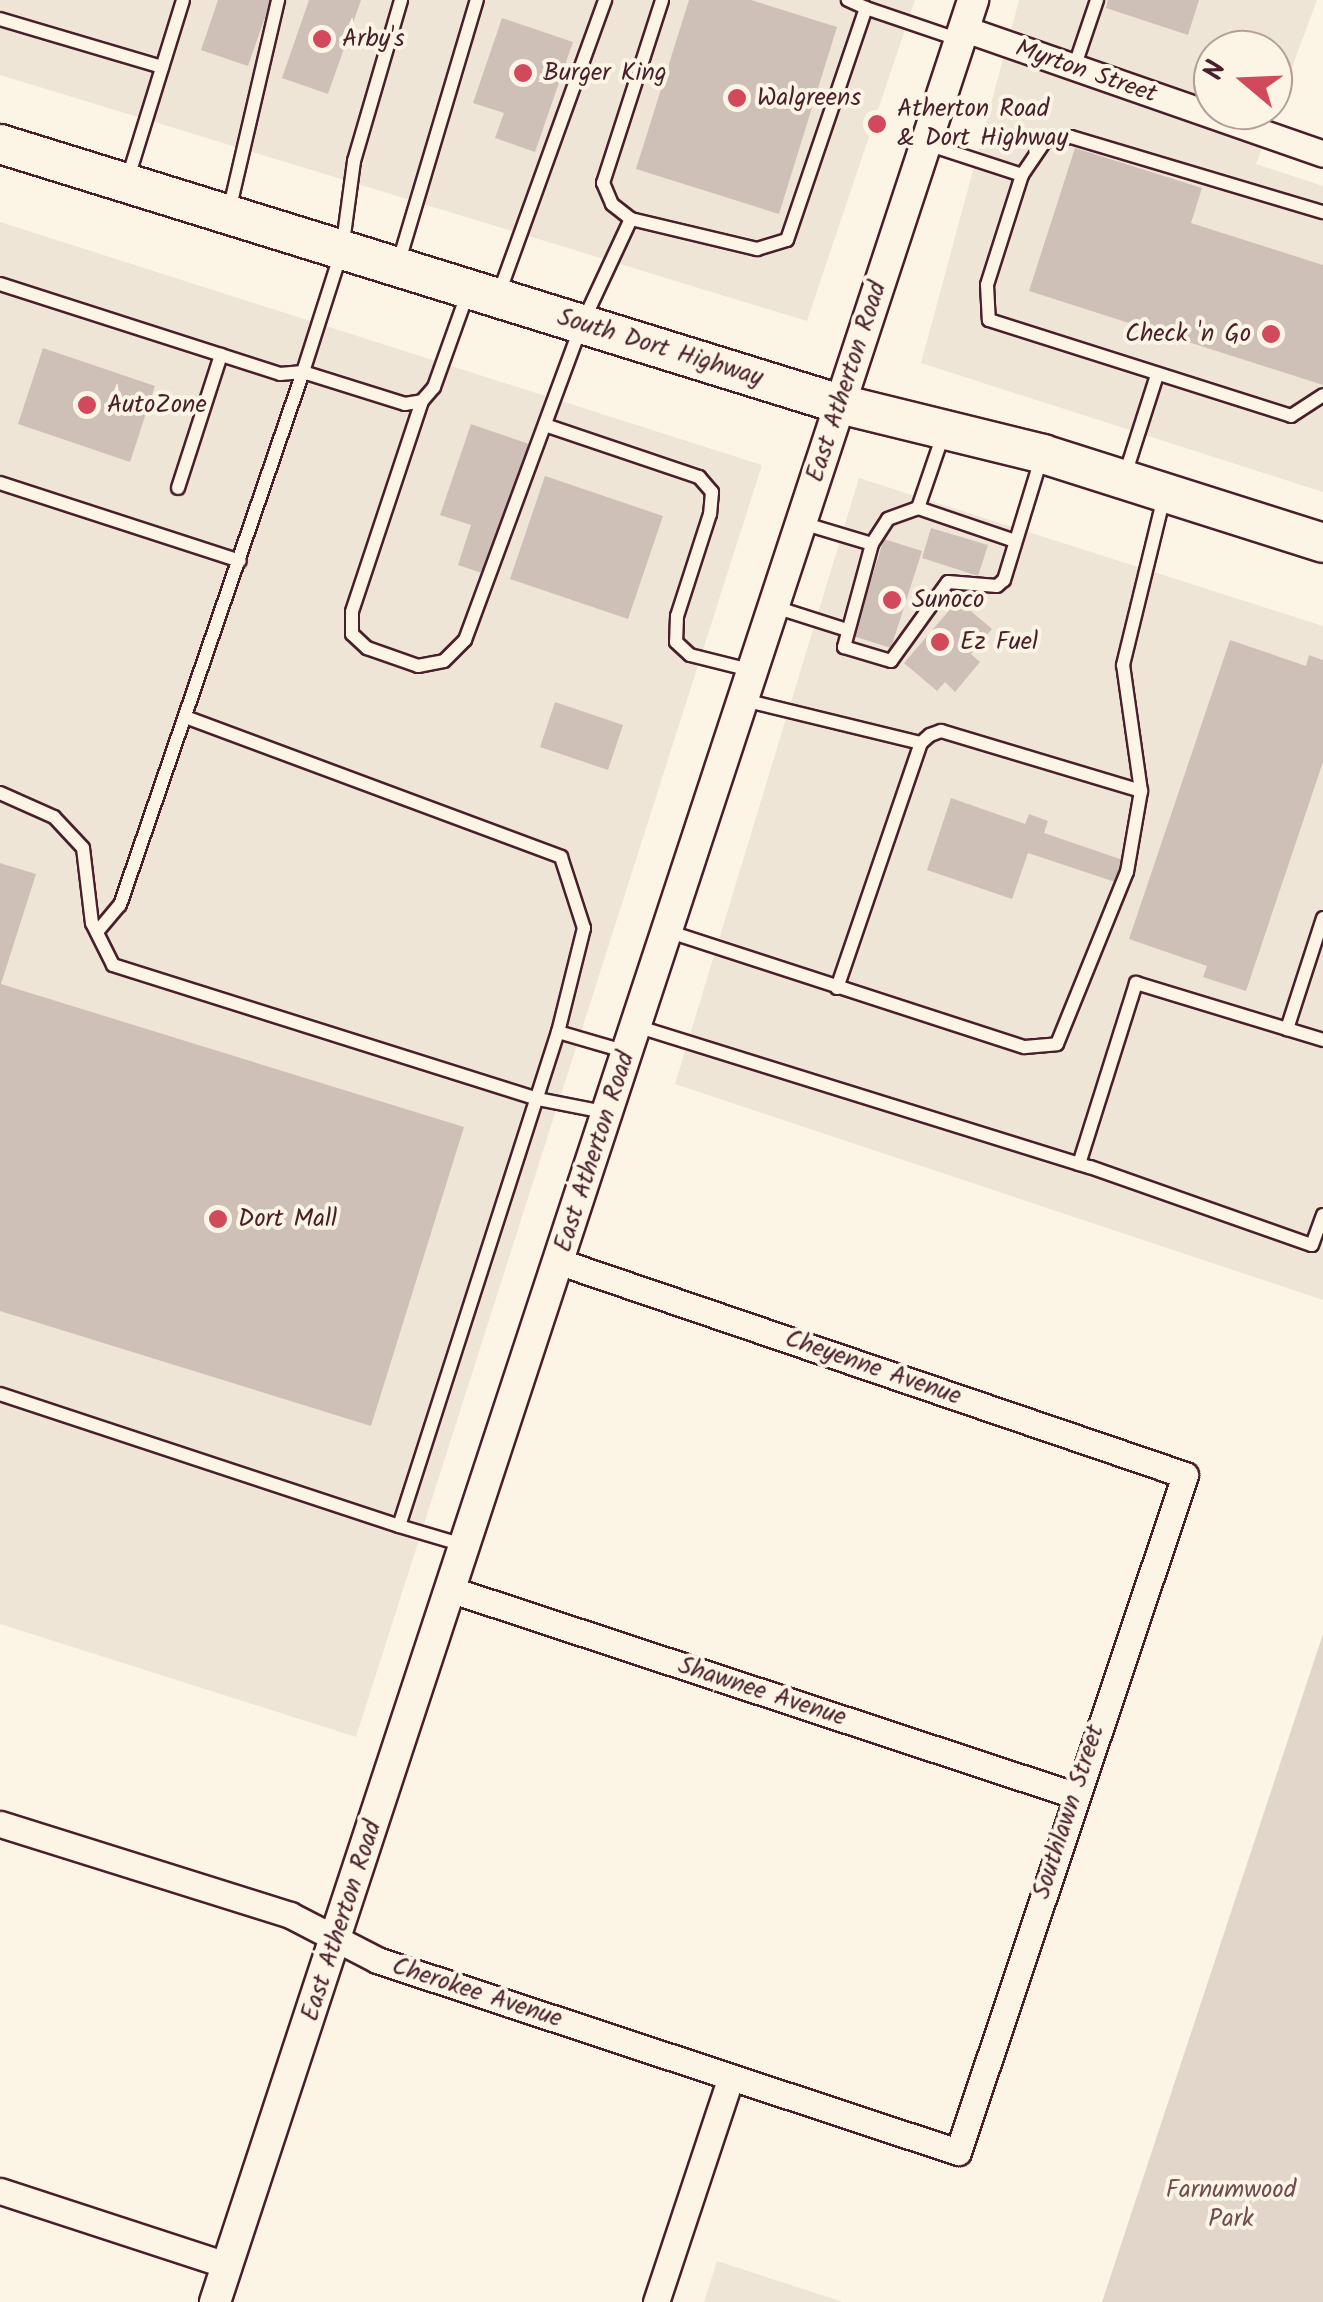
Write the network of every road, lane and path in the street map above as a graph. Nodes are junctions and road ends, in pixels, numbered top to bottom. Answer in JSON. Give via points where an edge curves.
{"nodes":[{"id":1,"x":183,"y":0,"type":"edge"},
{"id":2,"x":278,"y":0,"type":"edge"},
{"id":3,"x":401,"y":0,"type":"edge"},
{"id":4,"x":477,"y":0,"type":"edge"},
{"id":5,"x":604,"y":0,"type":"edge"},
{"id":6,"x":662,"y":0,"type":"edge"},
{"id":7,"x":848,"y":0,"type":"edge"},
{"id":8,"x":1097,"y":0,"type":"edge"},
{"id":9,"x":866,"y":8,"type":"junction"},
{"id":10,"x":0,"y":19,"type":"edge"},
{"id":11,"x":964,"y":22,"type":"edge"},
{"id":12,"x":162,"y":67,"type":"junction"},
{"id":13,"x":1074,"y":68,"type":"junction"},
{"id":14,"x":924,"y":143,"type":"junction"},
{"id":15,"x":0,"y":144,"type":"edge"},
{"id":16,"x":1323,"y":154,"type":"edge"},
{"id":17,"x":1022,"y":175,"type":"junction"},
{"id":18,"x":126,"y":183,"type":"junction"},
{"id":19,"x":1323,"y":212,"type":"edge"},
{"id":20,"x":228,"y":214,"type":"junction"},
{"id":21,"x":630,"y":219,"type":"junction"},
{"id":22,"x":342,"y":250,"type":"junction"},
{"id":23,"x":397,"y":267,"type":"junction"},
{"id":24,"x":0,"y":284,"type":"edge"},
{"id":25,"x":483,"y":294,"type":"junction"},
{"id":26,"x":582,"y":324,"type":"junction"},
{"id":27,"x":221,"y":355,"type":"junction"},
{"id":28,"x":303,"y":372,"type":"junction"},
{"id":29,"x":1158,"y":374,"type":"junction"},
{"id":30,"x":1323,"y":395,"type":"edge"},
{"id":31,"x":422,"y":402,"type":"junction"},
{"id":32,"x":840,"y":404,"type":"junction"},
{"id":33,"x":545,"y":426,"type":"junction"},
{"id":34,"x":946,"y":427,"type":"junction"},
{"id":35,"x":1043,"y":454,"type":"junction"},
{"id":36,"x":1124,"y":480,"type":"junction"},
{"id":37,"x":0,"y":483,"type":"edge"},
{"id":38,"x":178,"y":488,"type":"dead end"},
{"id":39,"x":1165,"y":493,"type":"junction"},
{"id":40,"x":918,"y":508,"type":"junction"},
{"id":41,"x":802,"y":523,"type":"junction"},
{"id":42,"x":1322,"y":538,"type":"edge"},
{"id":43,"x":1015,"y":541,"type":"junction"},
{"id":44,"x":872,"y":544,"type":"junction"},
{"id":45,"x":240,"y":562,"type":"junction"},
{"id":46,"x":774,"y":606,"type":"junction"},
{"id":47,"x":844,"y":629,"type":"junction"},
{"id":48,"x":749,"y":685,"type":"junction"},
{"id":49,"x":188,"y":718,"type":"junction"},
{"id":50,"x":920,"y":743,"type":"junction"},
{"id":51,"x":1141,"y":791,"type":"junction"},
{"id":52,"x":0,"y":793,"type":"edge"},
{"id":53,"x":1323,"y":918,"type":"edge"},
{"id":54,"x":667,"y":930,"type":"junction"},
{"id":55,"x":97,"y":932,"type":"junction"},
{"id":56,"x":837,"y":988,"type":"junction"},
{"id":57,"x":1286,"y":1029,"type":"junction"},
{"id":58,"x":558,"y":1032,"type":"junction"},
{"id":59,"x":631,"y":1039,"type":"junction"},
{"id":60,"x":1323,"y":1040,"type":"edge"},
{"id":61,"x":538,"y":1099,"type":"junction"},
{"id":62,"x":607,"y":1113,"type":"junction"},
{"id":63,"x":1079,"y":1164,"type":"junction"},
{"id":64,"x":1323,"y":1215,"type":"edge"},
{"id":65,"x":1318,"y":1250,"type":"edge"},
{"id":66,"x":560,"y":1262,"type":"junction"},
{"id":67,"x":0,"y":1394,"type":"edge"},
{"id":68,"x":1185,"y":1475,"type":"joint"},
{"id":69,"x":398,"y":1526,"type":"junction"},
{"id":70,"x":466,"y":1546,"type":"junction"},
{"id":71,"x":449,"y":1589,"type":"junction"},
{"id":72,"x":1074,"y":1795,"type":"junction"},
{"id":73,"x":0,"y":1824,"type":"edge"},
{"id":74,"x":338,"y":1937,"type":"junction"},
{"id":75,"x":731,"y":2077,"type":"junction"},
{"id":76,"x":958,"y":2152,"type":"joint"},
{"id":77,"x":0,"y":2191,"type":"edge"},
{"id":78,"x":227,"y":2264,"type":"junction"},
{"id":79,"x":214,"y":2302,"type":"edge"},
{"id":80,"x":656,"y":2302,"type":"edge"}],
"edges":[{"from":1,"to":12,"type":"lane"},
{"from":2,"to":20,"type":"lane"},
{"from":3,"to":22,"type":"lane","via":[[354,161]]},
{"from":4,"to":23,"type":"lane"},
{"from":5,"to":25,"type":"lane"},
{"from":6,"to":21,"type":"lane","via":[[603,183],[612,204]]},
{"from":7,"to":9,"type":"lane"},
{"from":8,"to":13,"type":"lane"},
{"from":9,"to":11,"type":"lane"},
{"from":9,"to":21,"type":"lane","via":[[787,240],[757,249]]},
{"from":10,"to":12,"type":"lane"},
{"from":11,"to":13,"type":"street","name":"Myrton Street"},
{"from":11,"to":14,"type":"street","name":"East Atherton Road"},
{"from":12,"to":18,"type":"lane"},
{"from":13,"to":16,"type":"street","name":"Myrton Street"},
{"from":14,"to":17,"type":"lane"},
{"from":14,"to":32,"type":"street","name":"East Atherton Road"},
{"from":15,"to":18,"type":"main road","name":"South Dort Highway"},
{"from":17,"to":19,"type":"lane","via":[[1045,140],[1071,137]]},
{"from":17,"to":29,"type":"lane","via":[[987,285],[989,320]]},
{"from":18,"to":20,"type":"main road","name":"South Dort Highway"},
{"from":20,"to":22,"type":"main road","name":"South Dort Highway"},
{"from":21,"to":26,"type":"lane"},
{"from":22,"to":23,"type":"main road","name":"South Dort Highway"},
{"from":22,"to":28,"type":"lane"},
{"from":23,"to":25,"type":"main road","name":"South Dort Highway"},
{"from":24,"to":27,"type":"lane"},
{"from":25,"to":26,"type":"main road","name":"South Dort Highway"},
{"from":25,"to":31,"type":"lane"},
{"from":26,"to":32,"type":"main road","name":"South Dort Highway"},
{"from":26,"to":33,"type":"lane"},
{"from":27,"to":28,"type":"lane","via":[[280,374]]},
{"from":27,"to":38,"type":"lane"},
{"from":28,"to":31,"type":"lane","via":[[405,404]]},
{"from":28,"to":45,"type":"lane"},
{"from":29,"to":30,"type":"lane","via":[[1291,416]]},
{"from":29,"to":36,"type":"lane"},
{"from":31,"to":33,"type":"lane","via":[[352,612],[352,634],[367,648],[418,666],[444,661],[464,640]]},
{"from":32,"to":34,"type":"main road","name":"South Dort Highway"},
{"from":32,"to":41,"type":"street","name":"East Atherton Road"},
{"from":33,"to":48,"type":"lane","via":[[699,477],[712,492],[676,616],[676,642]]},
{"from":34,"to":35,"type":"main road","name":"South Dort Highway"},
{"from":34,"to":40,"type":"lane"},
{"from":35,"to":36,"type":"main road","name":"South Dort Highway"},
{"from":35,"to":43,"type":"lane"},
{"from":36,"to":39,"type":"main road","name":"South Dort Highway"},
{"from":37,"to":45,"type":"lane"},
{"from":39,"to":42,"type":"main road","name":"South Dort Highway"},
{"from":39,"to":51,"type":"lane","via":[[1123,665]]},
{"from":40,"to":43,"type":"lane"},
{"from":40,"to":44,"type":"lane","via":[[888,519]]},
{"from":41,"to":44,"type":"lane"},
{"from":41,"to":46,"type":"street","name":"East Atherton Road"},
{"from":43,"to":47,"type":"lane","via":[[998,586],[948,582],[896,658],[887,662],[844,648]]},
{"from":44,"to":47,"type":"lane"},
{"from":45,"to":49,"type":"lane"},
{"from":46,"to":47,"type":"lane"},
{"from":46,"to":48,"type":"street","name":"East Atherton Road"},
{"from":48,"to":50,"type":"lane"},
{"from":48,"to":54,"type":"street","name":"East Atherton Road"},
{"from":49,"to":55,"type":"lane","via":[[120,905]]},
{"from":49,"to":58,"type":"lane","via":[[561,857],[584,928]]},
{"from":50,"to":51,"type":"lane","via":[[941,731]]},
{"from":50,"to":56,"type":"lane"},
{"from":51,"to":56,"type":"lane","via":[[1127,872],[1057,1044],[1024,1047]]},
{"from":52,"to":55,"type":"lane","via":[[54,817],[82,848]]},
{"from":53,"to":57,"type":"lane"},
{"from":54,"to":56,"type":"lane"},
{"from":54,"to":59,"type":"street","name":"East Atherton Road"},
{"from":55,"to":61,"type":"lane","via":[[113,965],[151,980]]},
{"from":57,"to":60,"type":"lane"},
{"from":57,"to":63,"type":"lane","via":[[1136,983]]},
{"from":58,"to":59,"type":"lane"},
{"from":58,"to":61,"type":"lane"},
{"from":59,"to":62,"type":"street","name":"East Atherton Road"},
{"from":59,"to":63,"type":"lane"},
{"from":61,"to":62,"type":"lane"},
{"from":61,"to":69,"type":"lane"},
{"from":62,"to":66,"type":"street","name":"East Atherton Road"},
{"from":63,"to":65,"type":"lane"},
{"from":64,"to":65,"type":"lane"},
{"from":66,"to":68,"type":"street","name":"Cheyenne Avenue"},
{"from":66,"to":70,"type":"street","name":"East Atherton Road"},
{"from":67,"to":69,"type":"lane"},
{"from":68,"to":72,"type":"street","name":"Southlawn Street"},
{"from":69,"to":70,"type":"lane"},
{"from":70,"to":71,"type":"street","name":"East Atherton Road"},
{"from":71,"to":72,"type":"street","name":"Shawnee Avenue"},
{"from":71,"to":74,"type":"street","name":"East Atherton Road"},
{"from":72,"to":76,"type":"street","name":"Southlawn Street"},
{"from":73,"to":74,"type":"street","name":"Cherokee Avenue","via":[[290,1915]]},
{"from":74,"to":75,"type":"street","name":"Cherokee Avenue","via":[[377,1960]]},
{"from":74,"to":78,"type":"street","name":"East Atherton Road"},
{"from":75,"to":76,"type":"street","name":"Cherokee Avenue"},
{"from":75,"to":80,"type":"street"},
{"from":77,"to":78,"type":"street"},
{"from":78,"to":79,"type":"street","name":"East Atherton Road"}]}
